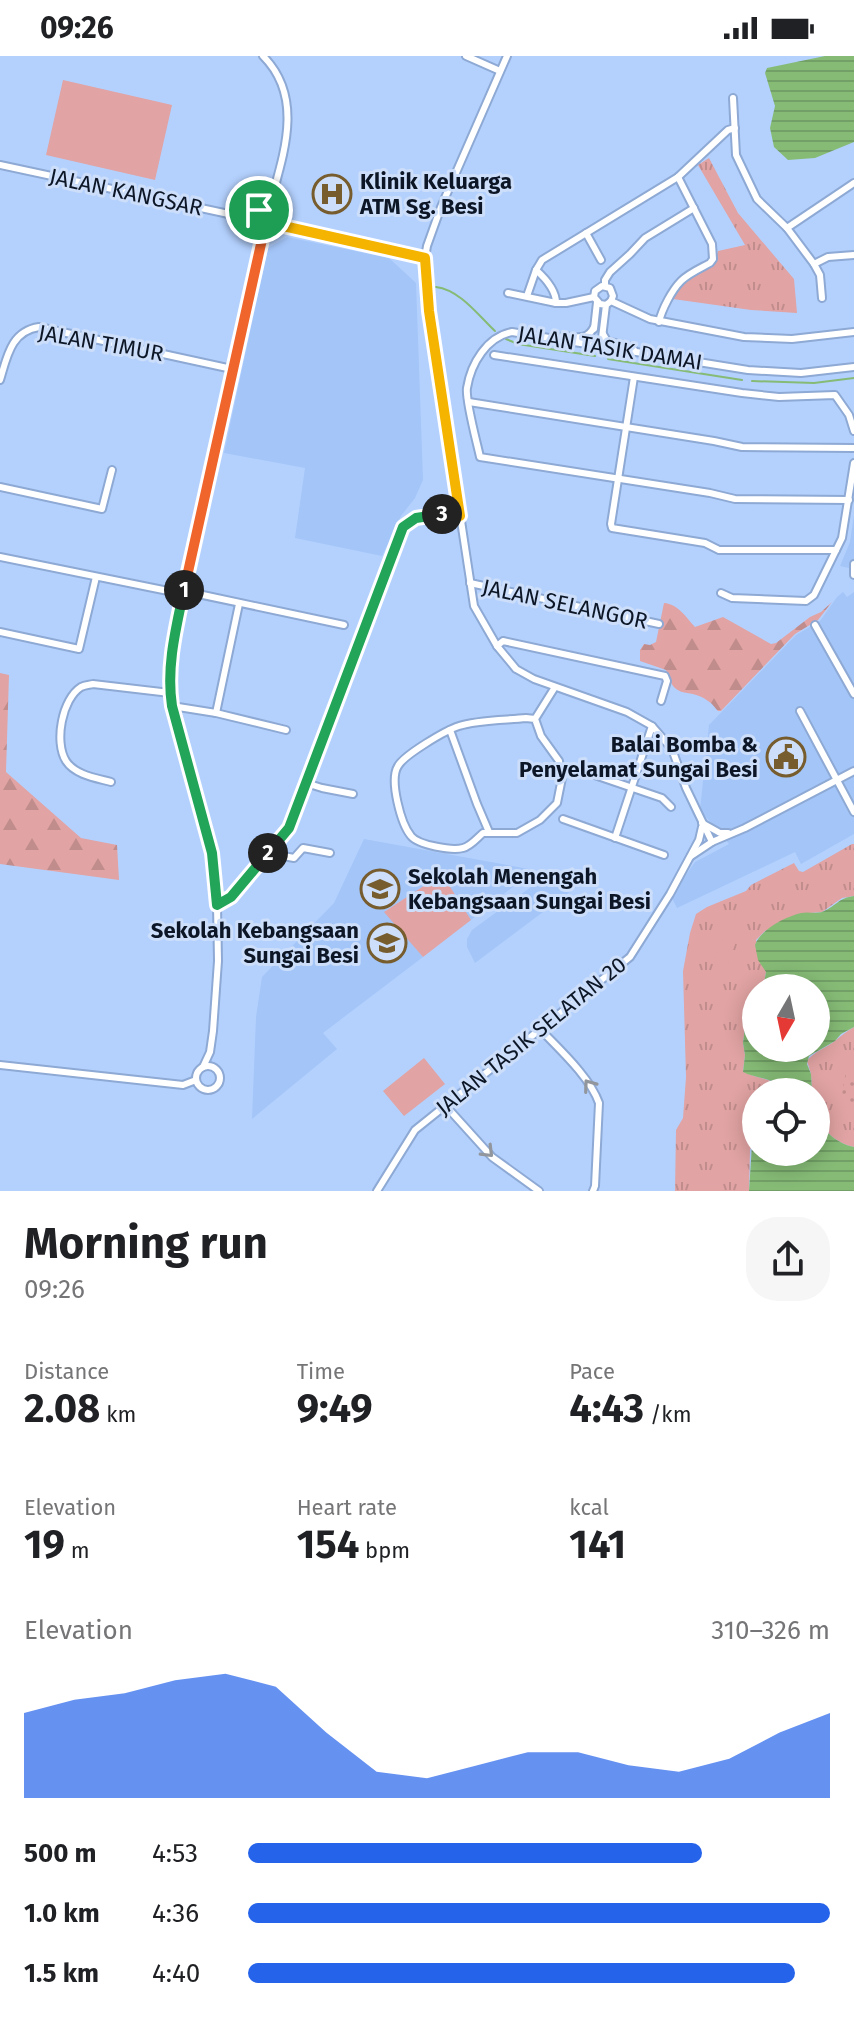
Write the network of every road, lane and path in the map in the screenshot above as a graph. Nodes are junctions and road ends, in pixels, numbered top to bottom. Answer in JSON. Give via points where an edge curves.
{"nodes":[{"id":1,"x":263,"y":56,"type":"edge"},
{"id":2,"x":466,"y":56,"type":"edge"},
{"id":3,"x":507,"y":56,"type":"edge"},
{"id":4,"x":500,"y":71,"type":"junction"},
{"id":5,"x":733,"y":98,"type":"dead end"},
{"id":6,"x":735,"y":128,"type":"junction"},
{"id":7,"x":0,"y":165,"type":"edge"},
{"id":8,"x":678,"y":177,"type":"junction"},
{"id":9,"x":854,"y":183,"type":"edge"},
{"id":10,"x":269,"y":208,"type":"junction"},
{"id":11,"x":694,"y":208,"type":"junction"},
{"id":12,"x":252,"y":219,"type":"junction"},
{"id":13,"x":279,"y":225,"type":"junction"},
{"id":14,"x":787,"y":228,"type":"junction"},
{"id":15,"x":586,"y":233,"type":"junction"},
{"id":16,"x":263,"y":235,"type":"junction"},
{"id":17,"x":854,"y":255,"type":"edge"},
{"id":18,"x":425,"y":258,"type":"junction"},
{"id":19,"x":601,"y":260,"type":"dead end"},
{"id":20,"x":814,"y":264,"type":"junction"},
{"id":21,"x":536,"y":270,"type":"junction"},
{"id":22,"x":605,"y":286,"type":"junction"},
{"id":23,"x":508,"y":293,"type":"dead end"},
{"id":24,"x":527,"y":296,"type":"junction"},
{"id":25,"x":822,"y":298,"type":"dead end"},
{"id":26,"x":596,"y":300,"type":"junction"},
{"id":27,"x":556,"y":303,"type":"junction"},
{"id":28,"x":608,"y":303,"type":"junction"},
{"id":29,"x":659,"y":322,"type":"junction"},
{"id":30,"x":594,"y":327,"type":"junction"},
{"id":31,"x":602,"y":331,"type":"junction"},
{"id":32,"x":854,"y":332,"type":"edge"},
{"id":33,"x":552,"y":338,"type":"junction"},
{"id":34,"x":592,"y":344,"type":"junction"},
{"id":35,"x":601,"y":346,"type":"junction"},
{"id":36,"x":636,"y":351,"type":"junction"},
{"id":37,"x":494,"y":355,"type":"dead end"},
{"id":38,"x":854,"y":367,"type":"edge"},
{"id":39,"x":232,"y":369,"type":"junction"},
{"id":40,"x":634,"y":377,"type":"junction"},
{"id":41,"x":0,"y":380,"type":"edge"},
{"id":42,"x":469,"y":402,"type":"junction"},
{"id":43,"x":626,"y":427,"type":"junction"},
{"id":44,"x":854,"y":431,"type":"edge"},
{"id":45,"x":854,"y":448,"type":"edge"},
{"id":46,"x":854,"y":463,"type":"edge"},
{"id":47,"x":112,"y":470,"type":"dead end"},
{"id":48,"x":618,"y":478,"type":"junction"},
{"id":49,"x":0,"y":487,"type":"edge"},
{"id":50,"x":849,"y":500,"type":"junction"},
{"id":51,"x":460,"y":516,"type":"junction"},
{"id":52,"x":836,"y":550,"type":"junction"},
{"id":53,"x":0,"y":557,"type":"edge"},
{"id":54,"x":854,"y":564,"type":"edge"},
{"id":55,"x":854,"y":574,"type":"edge"},
{"id":56,"x":96,"y":577,"type":"junction"},
{"id":57,"x":470,"y":583,"type":"junction"},
{"id":58,"x":184,"y":592,"type":"junction"},
{"id":59,"x":721,"y":593,"type":"dead end"},
{"id":60,"x":239,"y":604,"type":"junction"},
{"id":61,"x":659,"y":624,"type":"dead end"},
{"id":62,"x":344,"y":625,"type":"dead end"},
{"id":63,"x":815,"y":625,"type":"dead end"},
{"id":64,"x":0,"y":632,"type":"edge"},
{"id":65,"x":497,"y":646,"type":"junction"},
{"id":66,"x":555,"y":687,"type":"junction"},
{"id":67,"x":170,"y":693,"type":"junction"},
{"id":68,"x":854,"y":694,"type":"edge"},
{"id":69,"x":661,"y":701,"type":"dead end"},
{"id":70,"x":172,"y":706,"type":"junction"},
{"id":71,"x":800,"y":711,"type":"dead end"},
{"id":72,"x":216,"y":713,"type":"junction"},
{"id":73,"x":535,"y":719,"type":"junction"},
{"id":74,"x":652,"y":726,"type":"junction"},
{"id":75,"x":286,"y":730,"type":"dead end"},
{"id":76,"x":450,"y":730,"type":"junction"},
{"id":77,"x":580,"y":770,"type":"dead end"},
{"id":78,"x":854,"y":771,"type":"edge"},
{"id":79,"x":836,"y":780,"type":"junction"},
{"id":80,"x":111,"y":782,"type":"dead end"},
{"id":81,"x":306,"y":783,"type":"junction"},
{"id":82,"x":631,"y":788,"type":"junction"},
{"id":83,"x":353,"y":794,"type":"dead end"},
{"id":84,"x":671,"y":807,"type":"dead end"},
{"id":85,"x":854,"y":812,"type":"edge"},
{"id":86,"x":563,"y":819,"type":"dead end"},
{"id":87,"x":702,"y":823,"type":"junction"},
{"id":88,"x":489,"y":832,"type":"junction"},
{"id":89,"x":733,"y":833,"type":"junction"},
{"id":90,"x":615,"y":838,"type":"junction"},
{"id":91,"x":712,"y":842,"type":"junction"},
{"id":92,"x":268,"y":853,"type":"junction"},
{"id":93,"x":330,"y":853,"type":"dead end"},
{"id":94,"x":664,"y":855,"type":"dead end"},
{"id":95,"x":690,"y":857,"type":"junction"},
{"id":96,"x":217,"y":905,"type":"junction"},
{"id":97,"x":540,"y":1029,"type":"junction"},
{"id":98,"x":210,"y":1052,"type":"junction"},
{"id":99,"x":0,"y":1065,"type":"edge"},
{"id":100,"x":203,"y":1067,"type":"junction"},
{"id":101,"x":215,"y":1068,"type":"junction"},
{"id":102,"x":196,"y":1080,"type":"junction"},
{"id":103,"x":445,"y":1105,"type":"junction"},
{"id":104,"x":377,"y":1191,"type":"edge"},
{"id":105,"x":539,"y":1191,"type":"edge"},
{"id":106,"x":593,"y":1191,"type":"edge"}],
"edges":[{"from":1,"to":10,"type":"street","via":[[288,102],[286,138]]},
{"from":2,"to":4,"type":"street"},
{"from":3,"to":4,"type":"street"},
{"from":4,"to":18,"type":"street","via":[[441,207]]},
{"from":5,"to":6,"type":"street"},
{"from":6,"to":8,"type":"street"},
{"from":6,"to":14,"type":"street","via":[[736,155],[757,199]]},
{"from":7,"to":12,"type":"street","name":"JALAN KANGSAR"},
{"from":8,"to":11,"type":"street"},
{"from":8,"to":15,"type":"street"},
{"from":9,"to":14,"type":"street"},
{"from":10,"to":12,"type":"street"},
{"from":10,"to":13,"type":"street","via":[[278,215]]},
{"from":11,"to":22,"type":"street","via":[[645,238],[610,272]]},
{"from":11,"to":29,"type":"street","via":[[712,244],[713,259],[678,284]]},
{"from":12,"to":16,"type":"street"},
{"from":13,"to":16,"type":"street","via":[[274,233]]},
{"from":13,"to":18,"type":"street"},
{"from":14,"to":20,"type":"street"},
{"from":15,"to":19,"type":"street"},
{"from":15,"to":21,"type":"street","via":[[542,260]]},
{"from":16,"to":39,"type":"street"},
{"from":17,"to":20,"type":"street"},
{"from":18,"to":51,"type":"street"},
{"from":20,"to":25,"type":"street"},
{"from":21,"to":24,"type":"street"},
{"from":21,"to":27,"type":"street"},
{"from":22,"to":26,"type":"street","via":[[597,289]]},
{"from":22,"to":28,"type":"street","via":[[613,296]]},
{"from":23,"to":24,"type":"street"},
{"from":24,"to":27,"type":"street"},
{"from":26,"to":27,"type":"street"},
{"from":26,"to":28,"type":"street"},
{"from":26,"to":30,"type":"street"},
{"from":28,"to":29,"type":"street"},
{"from":28,"to":31,"type":"street"},
{"from":29,"to":32,"type":"street","via":[[776,339]]},
{"from":30,"to":33,"type":"street","via":[[585,337]]},
{"from":30,"to":34,"type":"street"},
{"from":31,"to":35,"type":"street"},
{"from":31,"to":36,"type":"street","via":[[607,341]]},
{"from":33,"to":34,"type":"street","name":"JALAN TASIK DAMAI"},
{"from":33,"to":42,"type":"street","name":"JALAN TASIK DAMAI","via":[[509,332],[483,348],[466,390]]},
{"from":34,"to":35,"type":"street","name":"JALAN TASIK DAMAI"},
{"from":35,"to":36,"type":"street","name":"JALAN TASIK DAMAI"},
{"from":36,"to":38,"type":"street","name":"JALAN TASIK DAMAI","via":[[748,370],[820,372]]},
{"from":37,"to":40,"type":"street"},
{"from":39,"to":41,"type":"street","name":"JALAN TIMUR","via":[[39,327],[21,333],[14,342]]},
{"from":39,"to":58,"type":"street"},
{"from":40,"to":43,"type":"street"},
{"from":40,"to":44,"type":"street","via":[[767,396],[835,395]]},
{"from":42,"to":43,"type":"street"},
{"from":42,"to":48,"type":"street","name":"JALAN TASIK DAMAI","via":[[480,457]]},
{"from":43,"to":45,"type":"street","via":[[735,447]]},
{"from":43,"to":48,"type":"street"},
{"from":46,"to":50,"type":"street"},
{"from":47,"to":49,"type":"street","via":[[102,509]]},
{"from":48,"to":50,"type":"street","via":[[735,499]]},
{"from":48,"to":52,"type":"street","via":[[612,528],[705,543],[719,550]]},
{"from":50,"to":52,"type":"street"},
{"from":51,"to":57,"type":"street"},
{"from":51,"to":81,"type":"street","via":[[416,518],[403,527]]},
{"from":52,"to":59,"type":"street","via":[[806,601]]},
{"from":53,"to":56,"type":"street"},
{"from":54,"to":55,"type":"street"},
{"from":56,"to":58,"type":"street"},
{"from":56,"to":64,"type":"street","via":[[79,649]]},
{"from":57,"to":61,"type":"street","name":"JALAN SELANGOR"},
{"from":57,"to":65,"type":"street","via":[[474,606]]},
{"from":58,"to":60,"type":"street"},
{"from":58,"to":67,"type":"street","via":[[172,647]]},
{"from":60,"to":62,"type":"street"},
{"from":60,"to":72,"type":"street"},
{"from":63,"to":68,"type":"street"},
{"from":65,"to":66,"type":"street","via":[[516,669]]},
{"from":65,"to":69,"type":"street","via":[[503,641],[665,676]]},
{"from":66,"to":73,"type":"street"},
{"from":66,"to":74,"type":"street"},
{"from":67,"to":70,"type":"street"},
{"from":67,"to":80,"type":"street","via":[[93,684],[81,687],[66,703],[60,741],[64,759],[81,773]]},
{"from":70,"to":72,"type":"street"},
{"from":70,"to":96,"type":"street","via":[[212,853]]},
{"from":71,"to":79,"type":"street"},
{"from":72,"to":75,"type":"street"},
{"from":73,"to":76,"type":"street"},
{"from":73,"to":88,"type":"street","via":[[559,761],[557,803],[517,833]]},
{"from":74,"to":82,"type":"street"},
{"from":74,"to":87,"type":"street","via":[[672,749]]},
{"from":76,"to":88,"type":"street"},
{"from":76,"to":88,"type":"street","via":[[398,765],[394,777],[404,823],[422,844],[453,848],[464,848]]},
{"from":77,"to":82,"type":"street"},
{"from":78,"to":79,"type":"street","name":"JALAN TASIK SELATAN 20"},
{"from":79,"to":85,"type":"street"},
{"from":79,"to":89,"type":"street","name":"JALAN TASIK SELATAN 20"},
{"from":81,"to":83,"type":"street"},
{"from":81,"to":92,"type":"street","via":[[289,828]]},
{"from":82,"to":84,"type":"street","via":[[662,798]]},
{"from":82,"to":90,"type":"street"},
{"from":86,"to":90,"type":"street"},
{"from":87,"to":89,"type":"street"},
{"from":87,"to":91,"type":"street"},
{"from":87,"to":95,"type":"street"},
{"from":89,"to":91,"type":"street","name":"JALAN TASIK SELATAN 20"},
{"from":90,"to":94,"type":"street"},
{"from":91,"to":95,"type":"street","name":"JALAN TASIK SELATAN 20"},
{"from":92,"to":93,"type":"street","via":[[294,858],[303,848]]},
{"from":92,"to":96,"type":"street","via":[[231,897]]},
{"from":95,"to":97,"type":"street","name":"JALAN TASIK SELATAN 20","via":[[629,958]]},
{"from":96,"to":98,"type":"street"},
{"from":97,"to":103,"type":"street","name":"JALAN TASIK SELATAN 20"},
{"from":106,"to":97,"type":"street","one_way":true,"via":[[599,1103]]},
{"from":98,"to":100,"type":"street"},
{"from":98,"to":101,"type":"street"},
{"from":99,"to":102,"type":"street","via":[[183,1085]]},
{"from":100,"to":101,"type":"street"},
{"from":100,"to":102,"type":"street"},
{"from":101,"to":102,"type":"street","via":[[220,1079],[213,1088],[202,1088]]},
{"from":103,"to":104,"type":"street","name":"JALAN TASIK SELATAN 20","via":[[411,1134]]},
{"from":103,"to":105,"type":"street","one_way":true,"via":[[492,1157]]}]}
